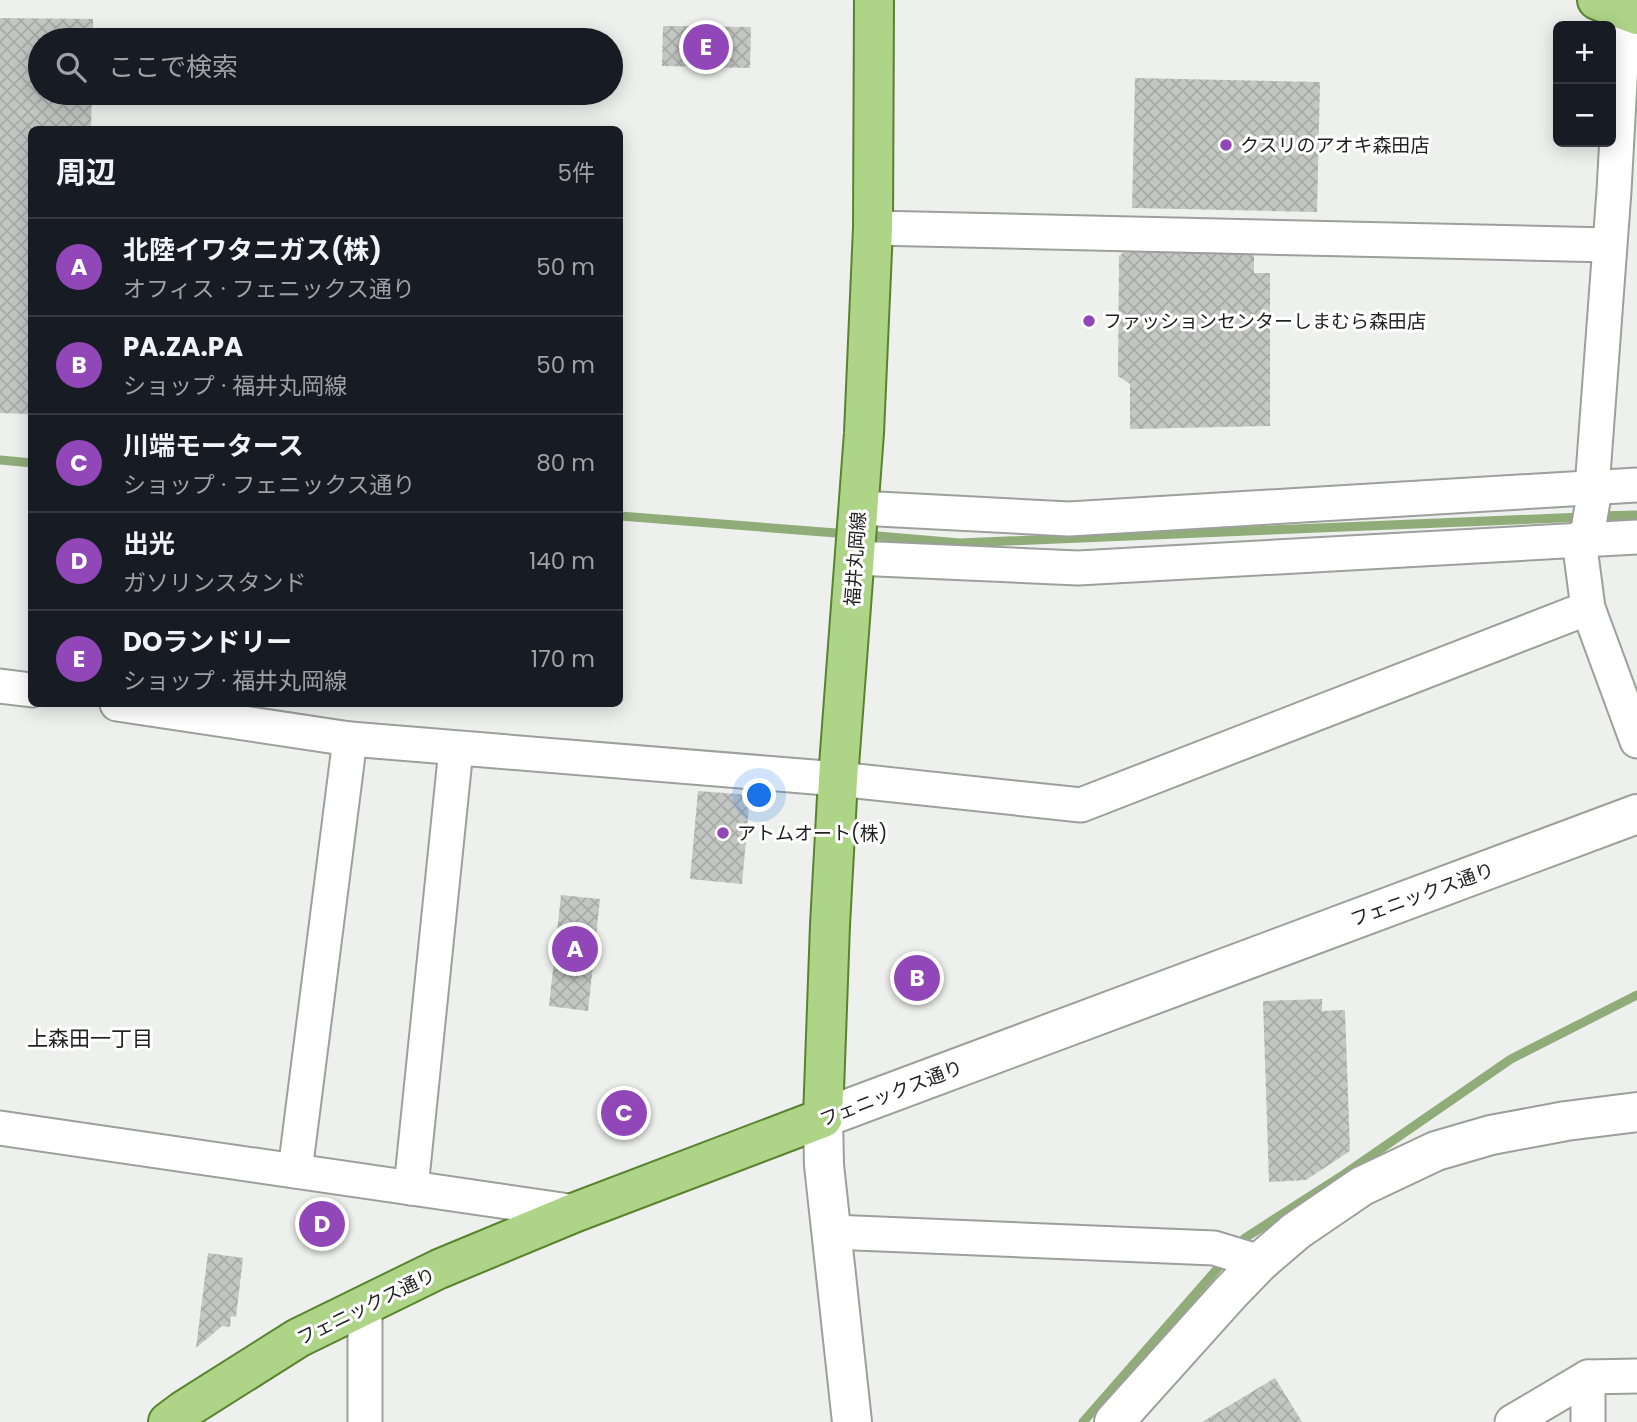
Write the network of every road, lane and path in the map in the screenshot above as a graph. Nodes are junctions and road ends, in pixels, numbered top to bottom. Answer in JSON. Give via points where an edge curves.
{"nodes":[{"id":1,"x":874,"y":0,"type":"edge"},
{"id":2,"x":1621,"y":6,"type":"edge"},
{"id":3,"x":873,"y":228,"type":"junction"},
{"id":4,"x":1609,"y":245,"type":"junction"},
{"id":5,"x":1637,"y":485,"type":"edge"},
{"id":6,"x":859,"y":508,"type":"junction"},
{"id":7,"x":1588,"y":515,"type":"junction"},
{"id":8,"x":1637,"y":537,"type":"edge"},
{"id":9,"x":855,"y":558,"type":"junction"},
{"id":10,"x":1588,"y":608,"type":"junction"},
{"id":11,"x":0,"y":686,"type":"edge"},
{"id":12,"x":28,"y":690,"type":"edge"},
{"id":13,"x":137,"y":707,"type":"edge"},
{"id":14,"x":350,"y":739,"type":"junction"},
{"id":15,"x":1637,"y":741,"type":"edge"},
{"id":16,"x":456,"y":749,"type":"junction"},
{"id":17,"x":838,"y":779,"type":"junction"},
{"id":18,"x":1637,"y":814,"type":"edge"},
{"id":19,"x":1637,"y":1112,"type":"edge"},
{"id":20,"x":823,"y":1118,"type":"junction"},
{"id":21,"x":0,"y":1128,"type":"edge"},
{"id":22,"x":295,"y":1171,"type":"junction"},
{"id":23,"x":411,"y":1188,"type":"junction"},
{"id":24,"x":576,"y":1212,"type":"junction"},
{"id":25,"x":832,"y":1233,"type":"junction"},
{"id":26,"x":1260,"y":1262,"type":"junction"},
{"id":27,"x":365,"y":1306,"type":"junction"},
{"id":28,"x":1637,"y":1376,"type":"edge"},
{"id":29,"x":1588,"y":1377,"type":"junction"},
{"id":30,"x":168,"y":1422,"type":"edge"},
{"id":31,"x":365,"y":1422,"type":"edge"},
{"id":32,"x":849,"y":1422,"type":"edge"},
{"id":33,"x":1114,"y":1422,"type":"edge"},
{"id":34,"x":1512,"y":1422,"type":"edge"},
{"id":35,"x":1588,"y":1422,"type":"edge"}],
"edges":[{"from":1,"to":3,"type":"main road","name":"福井丸岡線"},
{"from":2,"to":4,"type":"street"},
{"from":3,"to":4,"type":"street"},
{"from":3,"to":6,"type":"main road","name":"福井丸岡線"},
{"from":4,"to":7,"type":"street"},
{"from":5,"to":7,"type":"street"},
{"from":6,"to":7,"type":"street","via":[[1069,519]]},
{"from":6,"to":9,"type":"main road","name":"福井丸岡線"},
{"from":7,"to":8,"type":"street"},
{"from":7,"to":9,"type":"street","via":[[1078,568]]},
{"from":7,"to":10,"type":"street"},
{"from":9,"to":17,"type":"main road","name":"福井丸岡線"},
{"from":10,"to":15,"type":"street"},
{"from":10,"to":17,"type":"street","via":[[1081,805]]},
{"from":11,"to":12,"type":"street"},
{"from":13,"to":14,"type":"street"},
{"from":14,"to":16,"type":"street"},
{"from":14,"to":22,"type":"street"},
{"from":16,"to":17,"type":"street"},
{"from":16,"to":23,"type":"street"},
{"from":17,"to":20,"type":"main road","name":"福井丸岡線"},
{"from":18,"to":20,"type":"street","name":"フェニックス通り"},
{"from":19,"to":26,"type":"street","via":[[1491,1135],[1436,1151],[1362,1186]]},
{"from":20,"to":24,"type":"main road","name":"フェニックス通り"},
{"from":20,"to":25,"type":"street"},
{"from":21,"to":22,"type":"street"},
{"from":22,"to":23,"type":"street"},
{"from":23,"to":24,"type":"street"},
{"from":24,"to":27,"type":"main road","name":"フェニックス通り","via":[[439,1269]]},
{"from":25,"to":26,"type":"street","via":[[1214,1248]]},
{"from":25,"to":32,"type":"street"},
{"from":26,"to":33,"type":"street"},
{"from":27,"to":30,"type":"main road","name":"フェニックス通り","via":[[298,1338]]},
{"from":27,"to":31,"type":"street"},
{"from":28,"to":29,"type":"street"},
{"from":29,"to":34,"type":"street"},
{"from":29,"to":35,"type":"street"}]}
